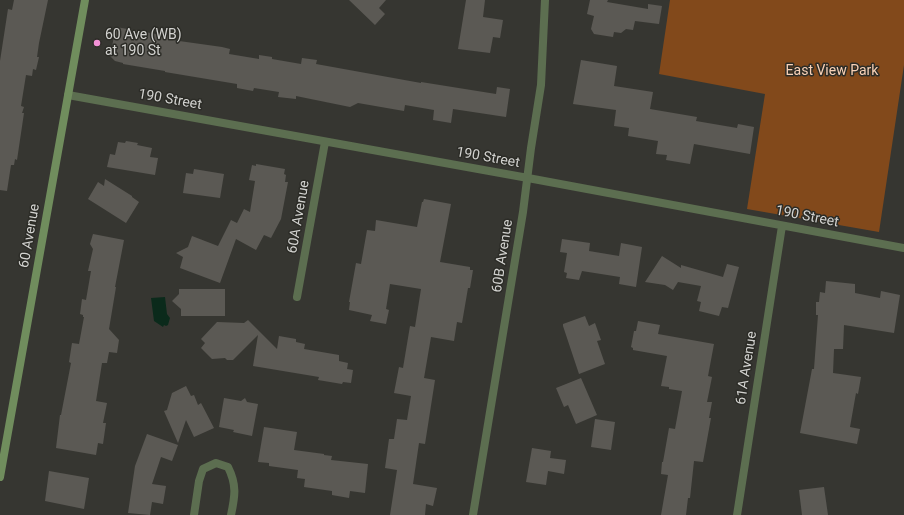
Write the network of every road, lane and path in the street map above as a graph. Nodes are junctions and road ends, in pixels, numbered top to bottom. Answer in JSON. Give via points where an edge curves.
{"nodes":[{"id":1,"x":85,"y":0,"type":"edge"},
{"id":2,"x":545,"y":0,"type":"edge"},
{"id":3,"x":68,"y":95,"type":"junction"},
{"id":4,"x":325,"y":142,"type":"junction"},
{"id":5,"x":528,"y":178,"type":"junction"},
{"id":6,"x":782,"y":226,"type":"junction"},
{"id":7,"x":904,"y":248,"type":"edge"},
{"id":8,"x":298,"y":297,"type":"dead end"},
{"id":9,"x":0,"y":477,"type":"edge"},
{"id":10,"x":194,"y":515,"type":"edge"},
{"id":11,"x":232,"y":515,"type":"edge"},
{"id":12,"x":473,"y":515,"type":"edge"},
{"id":13,"x":737,"y":515,"type":"edge"}],
"edges":[{"from":1,"to":3,"type":"street","name":"60 Avenue"},
{"from":2,"to":5,"type":"street","name":"60B Avenue","via":[[541,85]]},
{"from":3,"to":4,"type":"street","name":"190 Street"},
{"from":3,"to":9,"type":"street","name":"60 Avenue"},
{"from":4,"to":5,"type":"street","name":"190 Street"},
{"from":4,"to":8,"type":"street","name":"60A Avenue"},
{"from":5,"to":6,"type":"street","name":"190 Street"},
{"from":5,"to":12,"type":"street","name":"60B Avenue"},
{"from":6,"to":7,"type":"street","name":"190 Street"},
{"from":6,"to":13,"type":"street","name":"61A Avenue"},
{"from":10,"to":11,"type":"street","via":[[203,469],[216,463],[228,467],[233,478]]}]}
